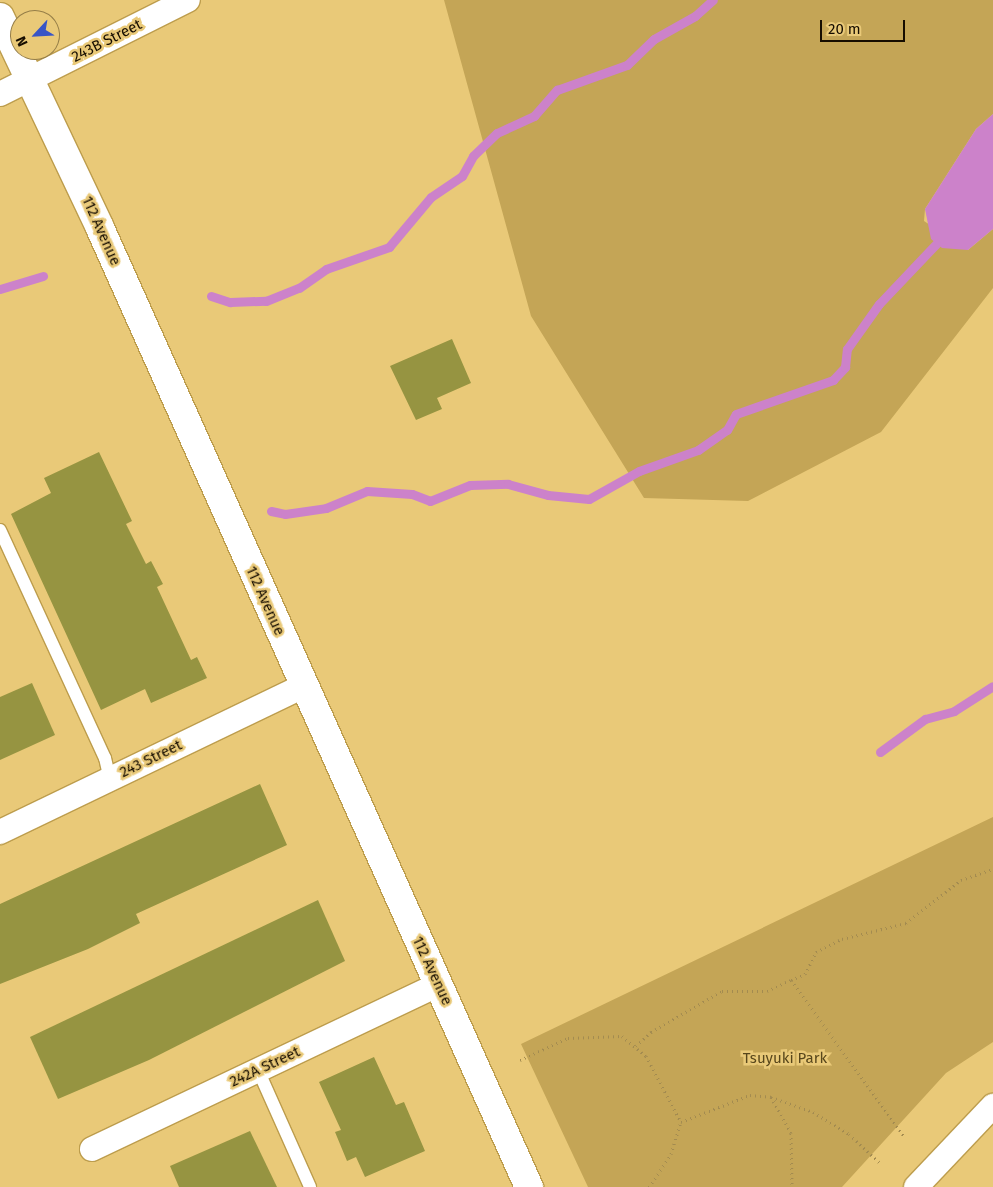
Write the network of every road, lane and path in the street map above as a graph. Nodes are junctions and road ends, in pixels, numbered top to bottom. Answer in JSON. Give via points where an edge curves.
{"nodes":[{"id":1,"x":188,"y":0,"type":"edge"},
{"id":2,"x":0,"y":16,"type":"edge"},
{"id":3,"x":31,"y":80,"type":"junction"},
{"id":4,"x":0,"y":94,"type":"edge"},
{"id":5,"x":0,"y":530,"type":"edge"},
{"id":6,"x":303,"y":686,"type":"junction"},
{"id":7,"x":110,"y":779,"type":"junction"},
{"id":8,"x":0,"y":832,"type":"edge"},
{"id":9,"x":993,"y":869,"type":"edge"},
{"id":10,"x":791,"y":980,"type":"junction"},
{"id":11,"x":438,"y":984,"type":"junction"},
{"id":12,"x":636,"y":1046,"type":"junction"},
{"id":13,"x":520,"y":1060,"type":"dead end"},
{"id":14,"x":258,"y":1070,"type":"junction"},
{"id":15,"x":771,"y":1096,"type":"junction"},
{"id":16,"x":993,"y":1106,"type":"edge"},
{"id":17,"x":681,"y":1122,"type":"junction"},
{"id":18,"x":904,"y":1136,"type":"dead end"},
{"id":19,"x":92,"y":1149,"type":"dead end"},
{"id":20,"x":880,"y":1164,"type":"dead end"},
{"id":21,"x":310,"y":1187,"type":"edge"},
{"id":22,"x":529,"y":1187,"type":"edge"},
{"id":23,"x":649,"y":1187,"type":"edge"},
{"id":24,"x":792,"y":1187,"type":"edge"},
{"id":25,"x":916,"y":1187,"type":"edge"}],
"edges":[{"from":1,"to":3,"type":"street","name":"243B Street"},
{"from":2,"to":3,"type":"main road","name":"112 Avenue"},
{"from":3,"to":4,"type":"street","name":"243B Street"},
{"from":3,"to":6,"type":"main road","name":"112 Avenue"},
{"from":5,"to":7,"type":"lane","via":[[105,758]]},
{"from":6,"to":7,"type":"street","name":"243 Street"},
{"from":6,"to":11,"type":"main road","name":"112 Avenue"},
{"from":7,"to":8,"type":"street","name":"243 Street"},
{"from":9,"to":10,"type":"path","via":[[960,880],[906,923],[842,939],[816,952],[805,974]]},
{"from":10,"to":12,"type":"path","via":[[767,991],[722,991],[652,1032]]},
{"from":10,"to":18,"type":"path"},
{"from":11,"to":14,"type":"street","name":"242A Street"},
{"from":11,"to":22,"type":"main road","name":"112 Avenue"},
{"from":12,"to":13,"type":"path","via":[[615,1034],[568,1038]]},
{"from":12,"to":17,"type":"path"},
{"from":14,"to":19,"type":"street","name":"242A Street"},
{"from":14,"to":21,"type":"lane"},
{"from":15,"to":17,"type":"path","via":[[726,1101]]},
{"from":15,"to":20,"type":"path","via":[[813,1112],[849,1134]]},
{"from":15,"to":24,"type":"path","via":[[791,1133]]},
{"from":16,"to":25,"type":"street"},
{"from":17,"to":23,"type":"path","via":[[671,1154]]}]}
